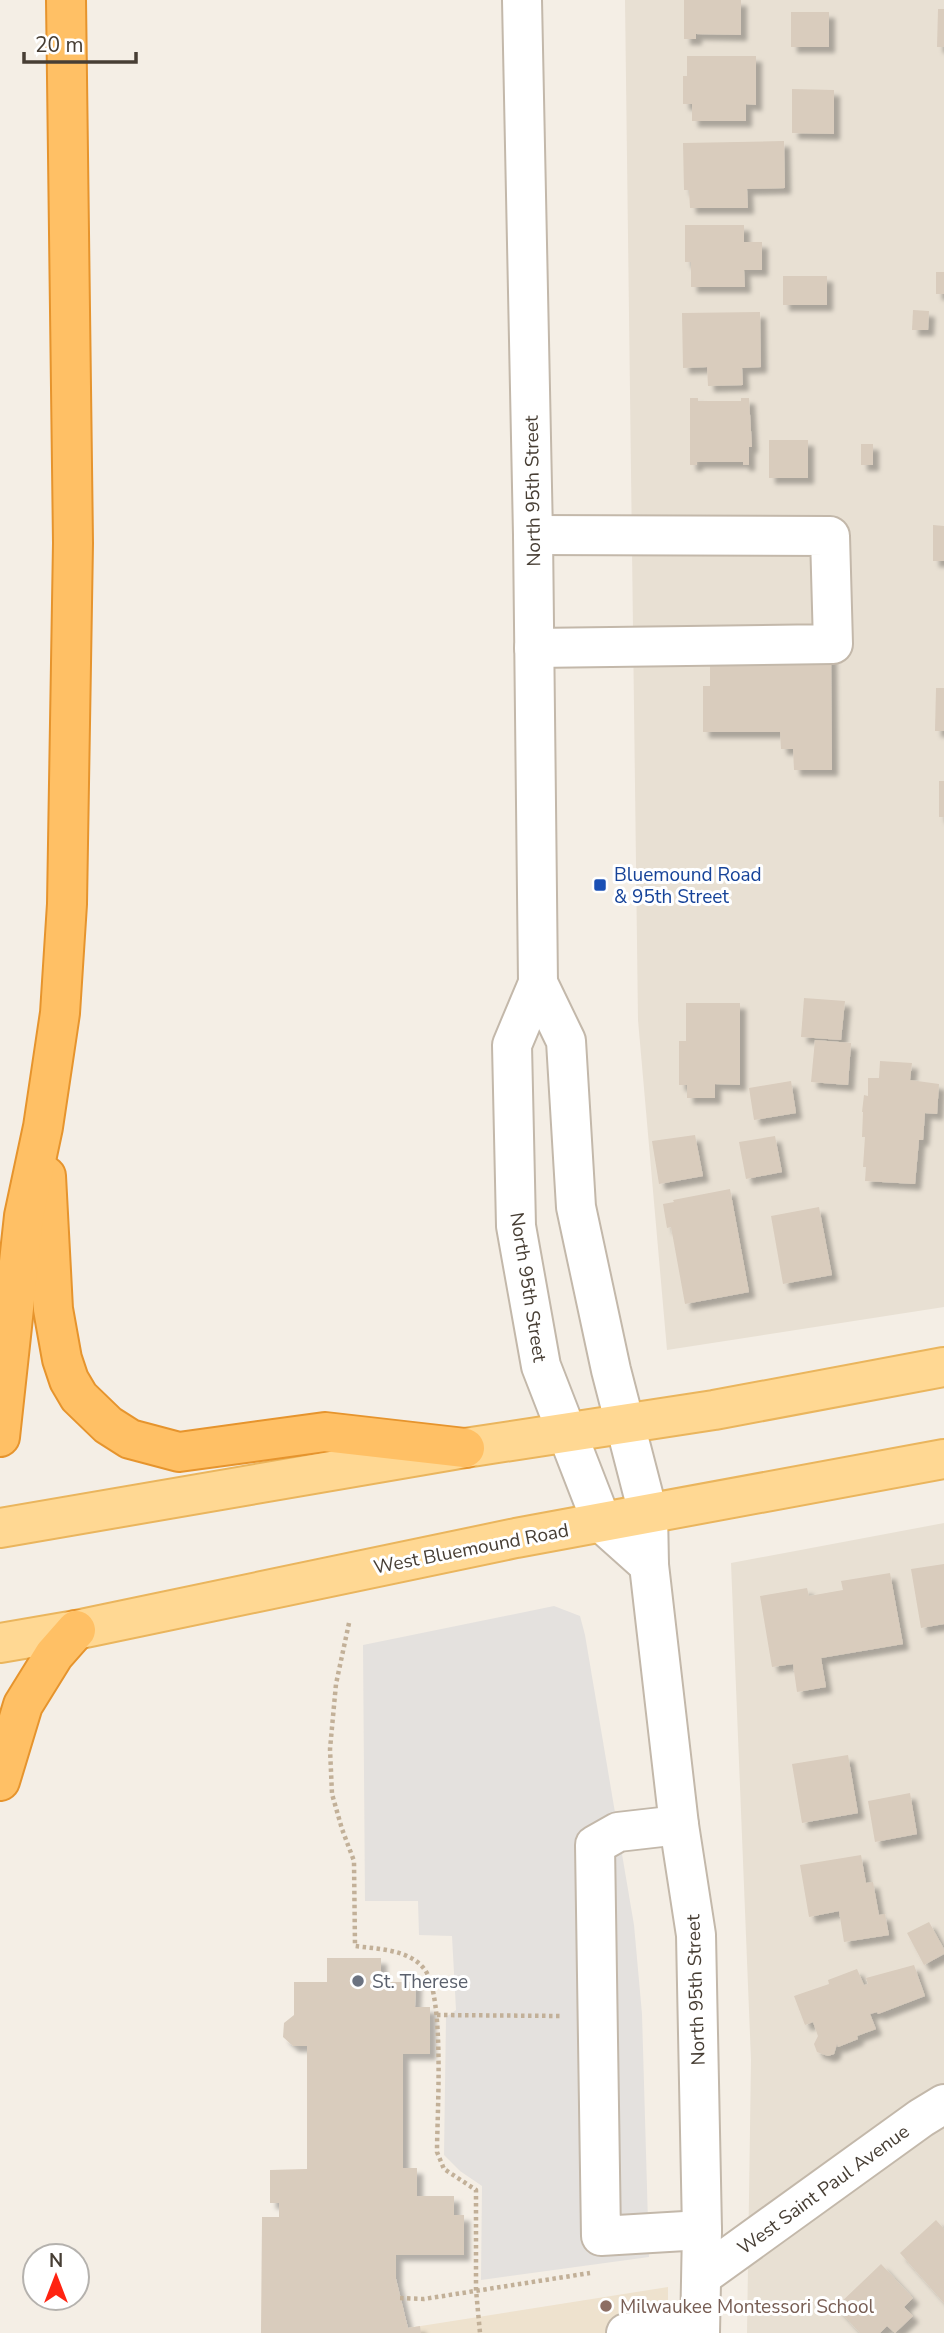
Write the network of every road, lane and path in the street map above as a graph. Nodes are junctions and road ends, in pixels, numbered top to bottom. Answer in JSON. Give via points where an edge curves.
{"nodes":[{"id":1,"x":66,"y":0,"type":"edge"},
{"id":2,"x":522,"y":0,"type":"edge"},
{"id":3,"x":533,"y":535,"type":"junction"},
{"id":4,"x":534,"y":648,"type":"junction"},
{"id":5,"x":538,"y":983,"type":"junction"},
{"id":6,"x":43,"y":1127,"type":"junction"},
{"id":7,"x":944,"y":1367,"type":"edge"},
{"id":8,"x":625,"y":1424,"type":"junction"},
{"id":9,"x":566,"y":1432,"type":"junction"},
{"id":10,"x":0,"y":1437,"type":"edge"},
{"id":11,"x":466,"y":1448,"type":"junction"},
{"id":12,"x":944,"y":1459,"type":"edge"},
{"id":13,"x":648,"y":1513,"type":"junction"},
{"id":14,"x":602,"y":1522,"type":"junction"},
{"id":15,"x":0,"y":1528,"type":"edge"},
{"id":16,"x":649,"y":1565,"type":"junction"},
{"id":17,"x":349,"y":1623,"type":"dead end"},
{"id":18,"x":76,"y":1630,"type":"junction"},
{"id":19,"x":0,"y":1643,"type":"edge"},
{"id":20,"x":0,"y":1781,"type":"edge"},
{"id":21,"x":679,"y":1825,"type":"junction"},
{"id":22,"x":436,"y":2015,"type":"junction"},
{"id":23,"x":597,"y":2017,"type":"junction"},
{"id":24,"x":944,"y":2104,"type":"edge"},
{"id":25,"x":702,"y":2230,"type":"junction"},
{"id":26,"x":592,"y":2273,"type":"dead end"},
{"id":27,"x":702,"y":2276,"type":"junction"},
{"id":28,"x":476,"y":2290,"type":"junction"},
{"id":29,"x":400,"y":2298,"type":"dead end"},
{"id":30,"x":700,"y":2328,"type":"edge"},
{"id":31,"x":480,"y":2333,"type":"edge"},
{"id":32,"x":626,"y":2333,"type":"edge"}],
"edges":[{"from":1,"to":6,"type":"highway","via":[[73,544],[67,904],[60,1013]]},
{"from":2,"to":3,"type":"street","name":"North 95th Street"},
{"from":3,"to":4,"type":"street","name":"North 95th Street"},
{"from":3,"to":4,"type":"street","via":[[830,536],[833,644]]},
{"from":4,"to":5,"type":"street","name":"North 95th Street"},
{"from":5,"to":8,"type":"street","name":"North 95th Street","via":[[566,1041],[576,1207]]},
{"from":5,"to":9,"type":"street","name":"North 95th Street","via":[[512,1045],[516,1226],[541,1366]]},
{"from":6,"to":10,"type":"highway","via":[[22,1228]]},
{"from":6,"to":11,"type":"highway","via":[[53,1309],[62,1359],[79,1397],[108,1425],[130,1438],[179,1452],[325,1432]]},
{"from":7,"to":8,"type":"main road"},
{"from":8,"to":9,"type":"main road"},
{"from":8,"to":13,"type":"street","name":"North 95th Street"},
{"from":9,"to":11,"type":"main road"},
{"from":9,"to":14,"type":"street","name":"North 95th Street"},
{"from":11,"to":15,"type":"main road"},
{"from":12,"to":13,"type":"main road","name":"West Bluemound Road"},
{"from":13,"to":14,"type":"main road","name":"West Bluemound Road"},
{"from":13,"to":16,"type":"street","name":"North 95th Street"},
{"from":14,"to":16,"type":"street","name":"North 95th Street"},
{"from":14,"to":18,"type":"main road","name":"West Bluemound Road"},
{"from":16,"to":21,"type":"street","name":"North 95th Street"},
{"from":17,"to":22,"type":"path","via":[[336,1684],[330,1749],[332,1794],[354,1861],[355,1946],[390,1950],[425,1970]]},
{"from":18,"to":19,"type":"main road","name":"West Bluemound Road"},
{"from":18,"to":20,"type":"highway","via":[[54,1655],[23,1705]]},
{"from":21,"to":23,"type":"street","via":[[618,1832],[595,1845]]},
{"from":21,"to":25,"type":"street","name":"North 95th Street","via":[[696,1935]]},
{"from":22,"to":23,"type":"path"},
{"from":22,"to":28,"type":"path","via":[[436,2152],[444,2169],[477,2190]]},
{"from":23,"to":25,"type":"street","via":[[601,2236]]},
{"from":24,"to":27,"type":"street","name":"West Saint Paul Avenue"},
{"from":25,"to":27,"type":"street","name":"North 95th Street"},
{"from":26,"to":28,"type":"path"},
{"from":27,"to":30,"type":"street","name":"North 95th Street"},
{"from":28,"to":29,"type":"path","via":[[424,2299]]},
{"from":28,"to":31,"type":"path"},
{"from":30,"to":32,"type":"street"}]}
